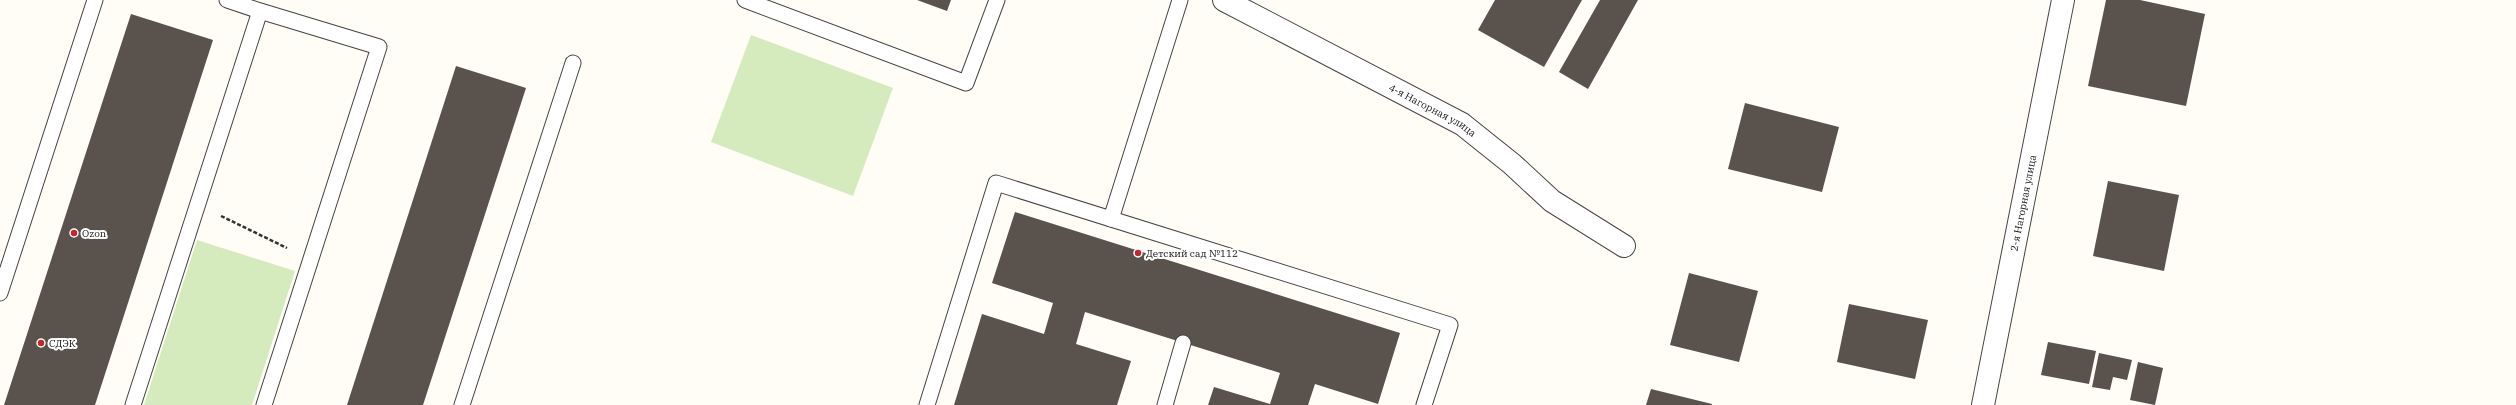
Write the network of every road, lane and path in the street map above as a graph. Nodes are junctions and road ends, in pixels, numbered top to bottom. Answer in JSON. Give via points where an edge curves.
{"nodes":[{"id":1,"x":94,"y":0,"type":"edge"},
{"id":2,"x":227,"y":0,"type":"edge"},
{"id":3,"x":745,"y":0,"type":"edge"},
{"id":4,"x":998,"y":0,"type":"edge"},
{"id":5,"x":1180,"y":0,"type":"edge"},
{"id":6,"x":1224,"y":0,"type":"edge"},
{"id":7,"x":2063,"y":0,"type":"edge"},
{"id":8,"x":260,"y":11,"type":"junction"},
{"id":9,"x":572,"y":63,"type":"dead end"},
{"id":10,"x":198,"y":205,"type":"junction"},
{"id":11,"x":1111,"y":219,"type":"junction"},
{"id":12,"x":1624,"y":246,"type":"dead end"},
{"id":13,"x":311,"y":259,"type":"junction"},
{"id":14,"x":0,"y":293,"type":"edge"},
{"id":15,"x":1183,"y":343,"type":"dead end"},
{"id":16,"x":133,"y":405,"type":"edge"},
{"id":17,"x":264,"y":405,"type":"edge"},
{"id":18,"x":462,"y":405,"type":"edge"},
{"id":19,"x":926,"y":405,"type":"edge"},
{"id":20,"x":1165,"y":405,"type":"edge"},
{"id":21,"x":1424,"y":405,"type":"edge"},
{"id":22,"x":1983,"y":405,"type":"edge"}],
"edges":[{"from":1,"to":14,"type":"lane"},
{"from":2,"to":8,"type":"lane"},
{"from":3,"to":4,"type":"lane","via":[[966,83]]},
{"from":5,"to":11,"type":"lane"},
{"from":6,"to":12,"type":"street","name":"4-я Нагорная улица","via":[[1462,124],[1512,164],[1552,201]]},
{"from":7,"to":22,"type":"street","name":"2-я Нагорная улица"},
{"from":8,"to":10,"type":"lane"},
{"from":8,"to":13,"type":"lane","via":[[379,47]]},
{"from":9,"to":18,"type":"lane"},
{"from":10,"to":13,"type":"path"},
{"from":10,"to":16,"type":"lane"},
{"from":11,"to":19,"type":"lane","via":[[996,183]]},
{"from":11,"to":21,"type":"lane","via":[[1450,325]]},
{"from":13,"to":17,"type":"lane"},
{"from":15,"to":20,"type":"lane"}]}
